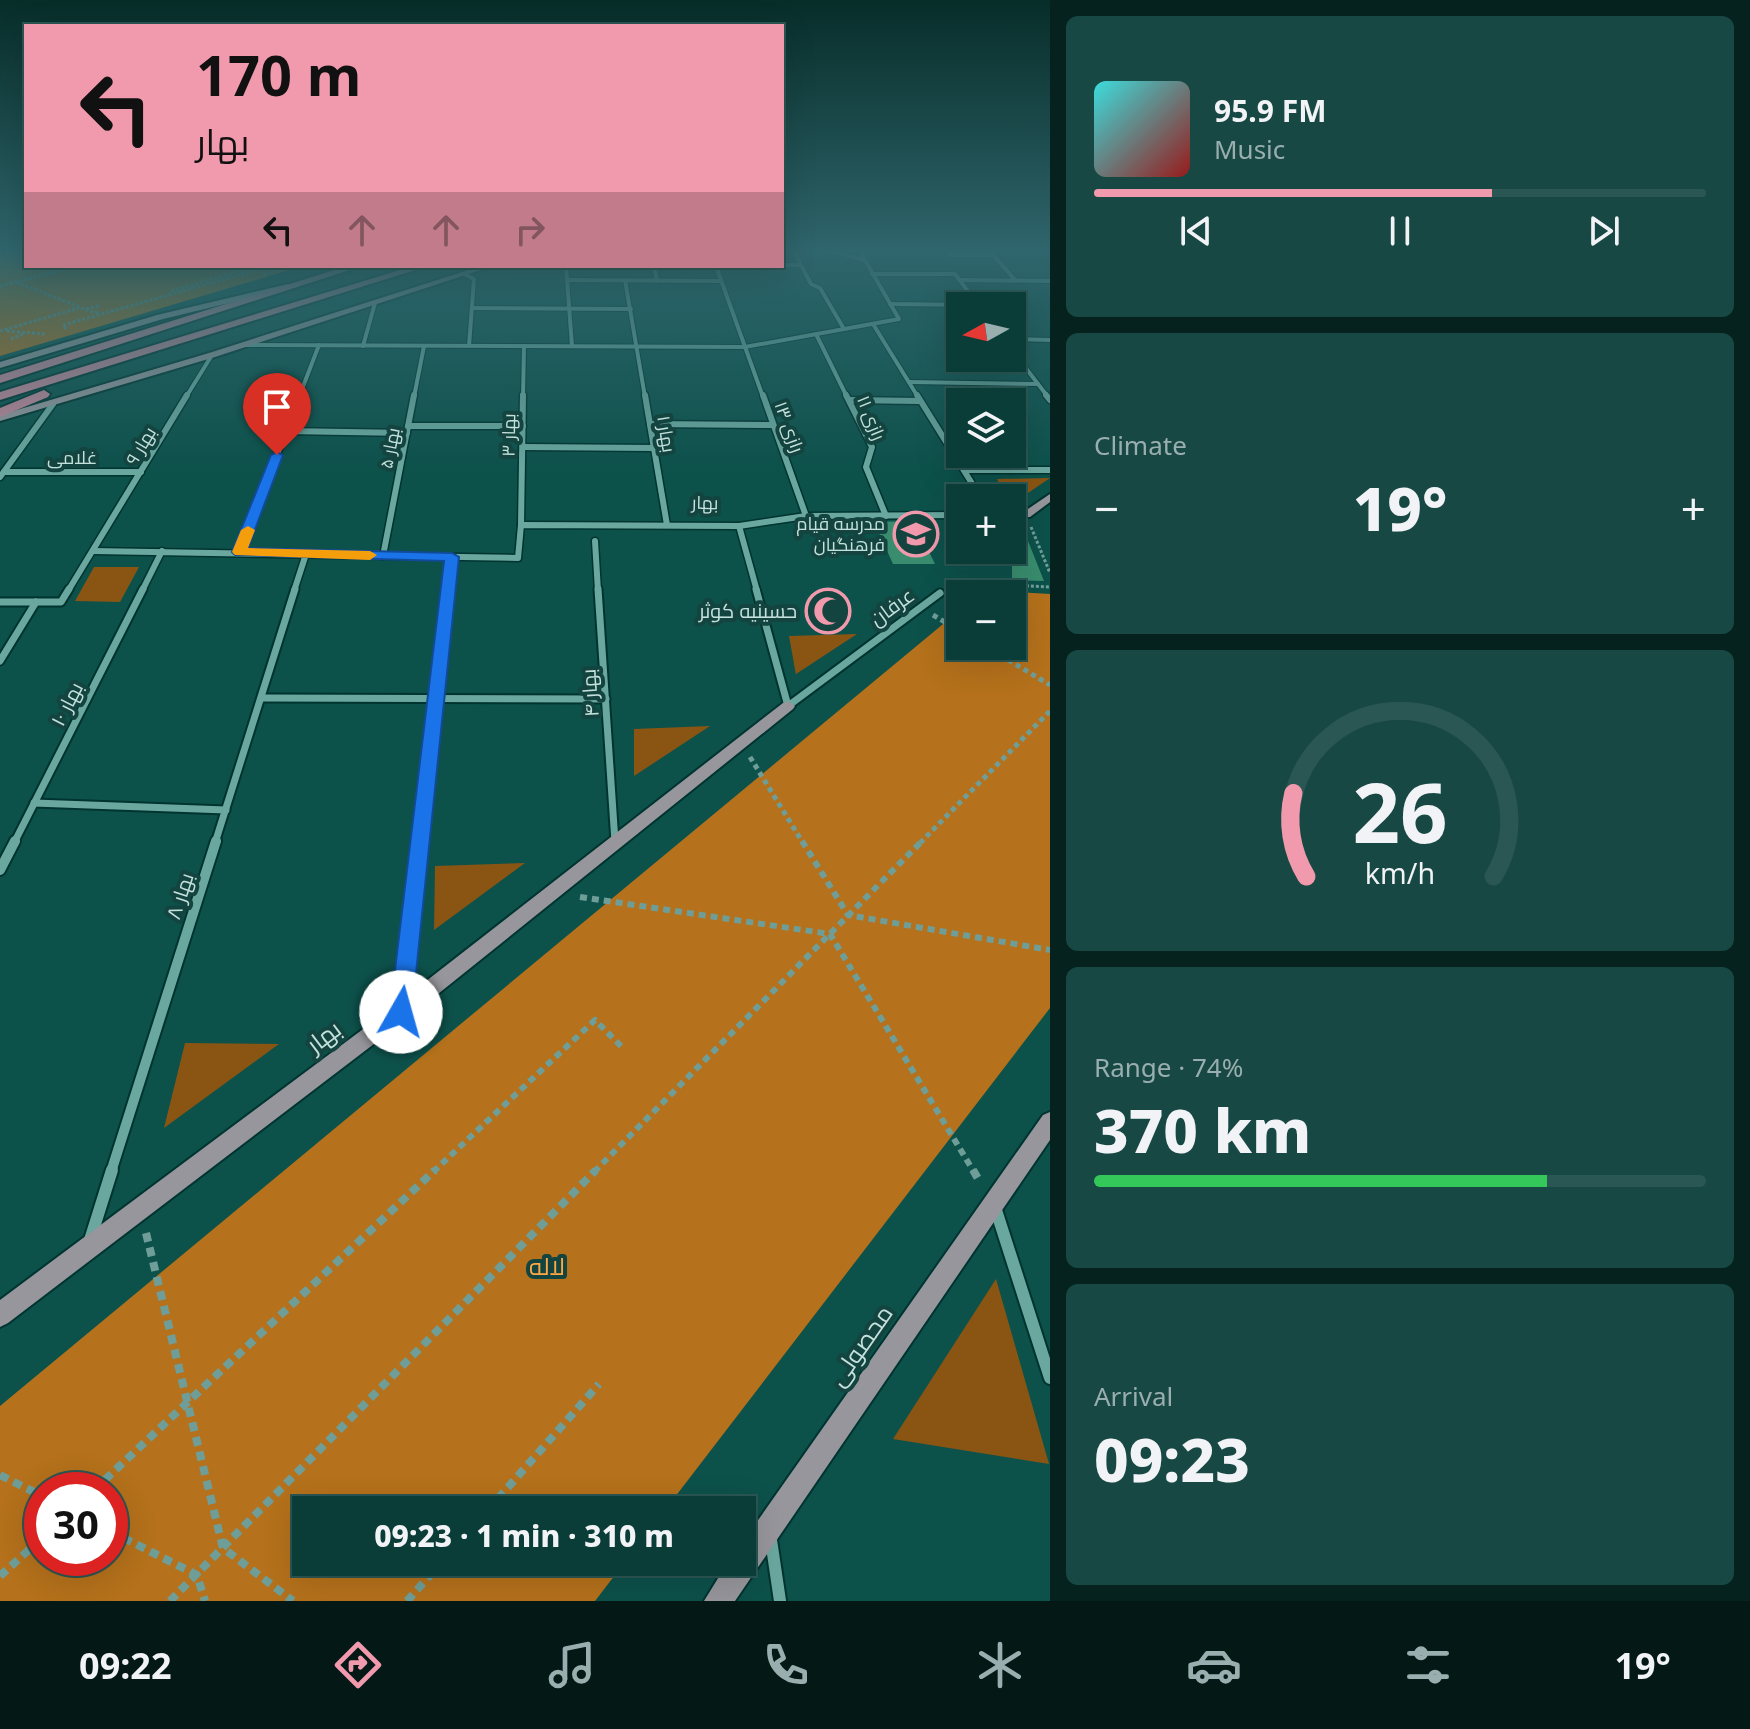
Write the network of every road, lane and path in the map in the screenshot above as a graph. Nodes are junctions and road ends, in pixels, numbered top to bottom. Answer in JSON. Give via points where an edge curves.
{"nodes":[{"id":1,"x":29,"y":323,"type":"edge"},
{"id":2,"x":141,"y":323,"type":"edge"},
{"id":3,"x":177,"y":323,"type":"edge"},
{"id":4,"x":235,"y":323,"type":"edge"},
{"id":5,"x":237,"y":323,"type":"edge"},
{"id":6,"x":313,"y":323,"type":"edge"},
{"id":7,"x":369,"y":323,"type":"edge"},
{"id":8,"x":471,"y":323,"type":"edge"},
{"id":9,"x":571,"y":323,"type":"edge"},
{"id":10,"x":634,"y":323,"type":"edge"},
{"id":11,"x":736,"y":323,"type":"edge"},
{"id":12,"x":840,"y":323,"type":"edge"},
{"id":13,"x":880,"y":323,"type":"edge"},
{"id":14,"x":873,"y":324,"type":"junction"},
{"id":15,"x":844,"y":329,"type":"junction"},
{"id":16,"x":0,"y":332,"type":"edge"},
{"id":17,"x":28,"y":332,"type":"junction"},
{"id":18,"x":816,"y":334,"type":"junction"},
{"id":19,"x":54,"y":336,"type":"dead end"},
{"id":20,"x":11,"y":339,"type":"dead end"},
{"id":21,"x":1026,"y":339,"type":"edge"},
{"id":22,"x":1050,"y":340,"type":"edge"},
{"id":23,"x":243,"y":345,"type":"junction"},
{"id":24,"x":319,"y":345,"type":"junction"},
{"id":25,"x":363,"y":346,"type":"junction"},
{"id":26,"x":424,"y":346,"type":"junction"},
{"id":27,"x":469,"y":346,"type":"junction"},
{"id":28,"x":524,"y":346,"type":"junction"},
{"id":29,"x":572,"y":346,"type":"junction"},
{"id":30,"x":638,"y":347,"type":"junction"},
{"id":31,"x":745,"y":347,"type":"junction"},
{"id":32,"x":212,"y":355,"type":"junction"},
{"id":33,"x":0,"y":365,"type":"edge"},
{"id":34,"x":1026,"y":368,"type":"edge"},
{"id":35,"x":0,"y":379,"type":"edge"},
{"id":36,"x":909,"y":382,"type":"junction"},
{"id":37,"x":1038,"y":384,"type":"junction"},
{"id":38,"x":0,"y":396,"type":"edge"},
{"id":39,"x":849,"y":400,"type":"junction"},
{"id":40,"x":1050,"y":400,"type":"edge"},
{"id":41,"x":920,"y":401,"type":"junction"},
{"id":42,"x":53,"y":404,"type":"junction"},
{"id":43,"x":0,"y":416,"type":"edge"},
{"id":44,"x":650,"y":424,"type":"junction"},
{"id":45,"x":773,"y":425,"type":"junction"},
{"id":46,"x":523,"y":426,"type":"junction"},
{"id":47,"x":408,"y":429,"type":"junction"},
{"id":48,"x":286,"y":431,"type":"junction"},
{"id":49,"x":523,"y":447,"type":"junction"},
{"id":50,"x":654,"y":448,"type":"junction"},
{"id":51,"x":964,"y":470,"type":"junction"},
{"id":52,"x":1050,"y":470,"type":"edge"},
{"id":53,"x":141,"y":472,"type":"junction"},
{"id":54,"x":2,"y":474,"type":"edge"},
{"id":55,"x":972,"y":484,"type":"edge"},
{"id":56,"x":1050,"y":497,"type":"edge"},
{"id":57,"x":946,"y":515,"type":"edge"},
{"id":58,"x":1026,"y":515,"type":"joint"},
{"id":59,"x":806,"y":516,"type":"junction"},
{"id":60,"x":886,"y":516,"type":"junction"},
{"id":61,"x":521,"y":525,"type":"junction"},
{"id":62,"x":667,"y":525,"type":"junction"},
{"id":63,"x":739,"y":526,"type":"junction"},
{"id":64,"x":595,"y":541,"type":"dead end"},
{"id":65,"x":93,"y":551,"type":"junction"},
{"id":66,"x":162,"y":551,"type":"junction"},
{"id":67,"x":239,"y":552,"type":"junction"},
{"id":68,"x":306,"y":554,"type":"junction"},
{"id":69,"x":383,"y":556,"type":"junction"},
{"id":70,"x":452,"y":557,"type":"junction"},
{"id":71,"x":1050,"y":573,"type":"edge"},
{"id":72,"x":1050,"y":587,"type":"edge"},
{"id":73,"x":940,"y":593,"type":"joint"},
{"id":74,"x":0,"y":602,"type":"edge"},
{"id":75,"x":36,"y":602,"type":"junction"},
{"id":76,"x":921,"y":608,"type":"junction"},
{"id":77,"x":946,"y":623,"type":"edge"},
{"id":78,"x":1008,"y":660,"type":"edge"},
{"id":79,"x":0,"y":661,"type":"edge"},
{"id":80,"x":1050,"y":685,"type":"edge"},
{"id":81,"x":263,"y":698,"type":"junction"},
{"id":82,"x":437,"y":698,"type":"junction"},
{"id":83,"x":606,"y":699,"type":"junction"},
{"id":84,"x":788,"y":706,"type":"junction"},
{"id":85,"x":1050,"y":711,"type":"edge"},
{"id":86,"x":741,"y":743,"type":"junction"},
{"id":87,"x":34,"y":803,"type":"junction"},
{"id":88,"x":226,"y":810,"type":"junction"},
{"id":89,"x":615,"y":842,"type":"junction"},
{"id":90,"x":0,"y":870,"type":"edge"},
{"id":91,"x":552,"y":892,"type":"junction"},
{"id":92,"x":848,"y":915,"type":"junction"},
{"id":93,"x":830,"y":934,"type":"junction"},
{"id":94,"x":1050,"y":950,"type":"edge"},
{"id":95,"x":401,"y":1012,"type":"junction"},
{"id":96,"x":622,"y":1047,"type":"dead end"},
{"id":97,"x":1050,"y":1122,"type":"edge"},
{"id":98,"x":994,"y":1204,"type":"junction"},
{"id":99,"x":140,"y":1209,"type":"junction"},
{"id":100,"x":87,"y":1249,"type":"junction"},
{"id":101,"x":0,"y":1315,"type":"edge"},
{"id":102,"x":1050,"y":1378,"type":"edge"},
{"id":103,"x":599,"y":1384,"type":"dead end"},
{"id":104,"x":187,"y":1402,"type":"junction"},
{"id":105,"x":113,"y":1472,"type":"edge"},
{"id":106,"x":0,"y":1475,"type":"edge"},
{"id":107,"x":24,"y":1487,"type":"edge"},
{"id":108,"x":500,"y":1496,"type":"edge"},
{"id":109,"x":769,"y":1527,"type":"junction"},
{"id":110,"x":128,"y":1540,"type":"edge"},
{"id":111,"x":223,"y":1548,"type":"junction"},
{"id":112,"x":24,"y":1554,"type":"edge"},
{"id":113,"x":197,"y":1575,"type":"junction"},
{"id":114,"x":0,"y":1576,"type":"edge"},
{"id":115,"x":429,"y":1576,"type":"edge"},
{"id":116,"x":170,"y":1601,"type":"edge"},
{"id":117,"x":205,"y":1601,"type":"edge"},
{"id":118,"x":293,"y":1601,"type":"edge"},
{"id":119,"x":407,"y":1601,"type":"edge"},
{"id":120,"x":718,"y":1601,"type":"edge"},
{"id":121,"x":780,"y":1601,"type":"edge"}],
"edges":[{"from":1,"to":16,"type":"path"},
{"from":2,"to":33,"type":"street"},
{"from":3,"to":35,"type":"main road"},
{"from":4,"to":38,"type":"main road"},
{"from":5,"to":43,"type":"main road","via":[[191,345],[42,394]]},
{"from":6,"to":23,"type":"street"},
{"from":7,"to":25,"type":"street"},
{"from":8,"to":27,"type":"street"},
{"from":9,"to":29,"type":"street"},
{"from":10,"to":30,"type":"street","name":"بهار ۱"},
{"from":11,"to":31,"type":"street","name":"رازی ۱۳"},
{"from":12,"to":15,"type":"street"},
{"from":13,"to":14,"type":"street"},
{"from":14,"to":15,"type":"street"},
{"from":14,"to":36,"type":"street"},
{"from":15,"to":18,"type":"street"},
{"from":16,"to":17,"type":"path"},
{"from":17,"to":19,"type":"path"},
{"from":17,"to":20,"type":"path"},
{"from":18,"to":31,"type":"street"},
{"from":18,"to":39,"type":"street","name":"رازی ۱۱"},
{"from":21,"to":22,"type":"street"},
{"from":23,"to":24,"type":"street"},
{"from":23,"to":32,"type":"street"},
{"from":24,"to":25,"type":"street"},
{"from":24,"to":48,"type":"street"},
{"from":25,"to":26,"type":"street"},
{"from":26,"to":27,"type":"street"},
{"from":26,"to":47,"type":"street","name":"بهار ۵"},
{"from":27,"to":28,"type":"street"},
{"from":28,"to":29,"type":"street"},
{"from":28,"to":46,"type":"street","name":"بهار ۳"},
{"from":29,"to":30,"type":"street"},
{"from":30,"to":31,"type":"street"},
{"from":30,"to":44,"type":"street","name":"بهار ۱"},
{"from":31,"to":45,"type":"street","name":"رازی ۱۳"},
{"from":32,"to":42,"type":"street"},
{"from":32,"to":53,"type":"street","name":"بهار ۹"},
{"from":34,"to":37,"type":"street"},
{"from":36,"to":37,"type":"street"},
{"from":36,"to":41,"type":"street"},
{"from":37,"to":40,"type":"street"},
{"from":39,"to":41,"type":"street"},
{"from":39,"to":60,"type":"street","name":"رازی ۱۱","via":[[872,447],[866,467]]},
{"from":41,"to":51,"type":"street"},
{"from":42,"to":43,"type":"street"},
{"from":42,"to":54,"type":"street"},
{"from":44,"to":45,"type":"street"},
{"from":44,"to":50,"type":"street","name":"بهار ۱"},
{"from":45,"to":59,"type":"street","name":"رازی ۱۳"},
{"from":46,"to":47,"type":"street"},
{"from":46,"to":49,"type":"street","name":"بهار ۳"},
{"from":47,"to":48,"type":"street"},
{"from":47,"to":69,"type":"street","name":"بهار ۵"},
{"from":48,"to":67,"type":"street"},
{"from":49,"to":50,"type":"street"},
{"from":49,"to":61,"type":"street","name":"بهار ۳"},
{"from":50,"to":62,"type":"street","name":"بهار ۱"},
{"from":51,"to":52,"type":"street"},
{"from":51,"to":55,"type":"street"},
{"from":53,"to":54,"type":"street","name":"غلامی"},
{"from":53,"to":65,"type":"street","name":"بهار ۹"},
{"from":56,"to":58,"type":"street"},
{"from":57,"to":60,"type":"street","name":"بهار"},
{"from":58,"to":71,"type":"path"},
{"from":59,"to":60,"type":"street","name":"بهار"},
{"from":59,"to":63,"type":"street","name":"بهار"},
{"from":61,"to":62,"type":"street","name":"بهار"},
{"from":61,"to":70,"type":"street","via":[[518,558]]},
{"from":62,"to":63,"type":"street","name":"بهار"},
{"from":63,"to":84,"type":"street"},
{"from":64,"to":83,"type":"street","name":"بهار ۴"},
{"from":65,"to":66,"type":"street"},
{"from":65,"to":75,"type":"street","name":"بهار ۹","via":[[61,602]]},
{"from":66,"to":67,"type":"street"},
{"from":66,"to":87,"type":"street","name":"بهار ۱۰"},
{"from":67,"to":68,"type":"street"},
{"from":68,"to":69,"type":"street"},
{"from":68,"to":81,"type":"street","name":"بهار ۸"},
{"from":69,"to":70,"type":"street"},
{"from":70,"to":82,"type":"street"},
{"from":72,"to":73,"type":"path","via":[[956,582]]},
{"from":73,"to":76,"type":"street","name":"عرفان"},
{"from":74,"to":75,"type":"street"},
{"from":75,"to":79,"type":"street"},
{"from":76,"to":77,"type":"path"},
{"from":76,"to":84,"type":"street","name":"عرفان"},
{"from":78,"to":80,"type":"path"},
{"from":81,"to":82,"type":"street"},
{"from":81,"to":88,"type":"street","name":"بهار ۸"},
{"from":82,"to":83,"type":"street"},
{"from":82,"to":95,"type":"street"},
{"from":83,"to":89,"type":"street","name":"بهار ۴"},
{"from":84,"to":86,"type":"street","name":"بهار"},
{"from":85,"to":92,"type":"path"},
{"from":86,"to":89,"type":"street","name":"بهار"},
{"from":86,"to":92,"type":"path"},
{"from":87,"to":88,"type":"street"},
{"from":87,"to":90,"type":"street","name":"بهار ۱۰"},
{"from":88,"to":100,"type":"street","name":"بهار ۸"},
{"from":89,"to":91,"type":"street","name":"بهار"},
{"from":91,"to":93,"type":"path"},
{"from":91,"to":95,"type":"street","name":"بهار"},
{"from":92,"to":93,"type":"path"},
{"from":92,"to":94,"type":"path"},
{"from":93,"to":98,"type":"path"},
{"from":93,"to":111,"type":"path"},
{"from":95,"to":99,"type":"street","name":"بهار"},
{"from":96,"to":104,"type":"path","via":[[595,1020]]},
{"from":97,"to":98,"type":"street","name":"محصولی"},
{"from":98,"to":102,"type":"street"},
{"from":98,"to":109,"type":"street","name":"محصولی"},
{"from":99,"to":100,"type":"street","name":"بهار"},
{"from":99,"to":104,"type":"path"},
{"from":100,"to":101,"type":"street","name":"بهار"},
{"from":103,"to":108,"type":"path"},
{"from":104,"to":105,"type":"path"},
{"from":104,"to":111,"type":"path"},
{"from":106,"to":107,"type":"path"},
{"from":109,"to":120,"type":"street","name":"محصولی"},
{"from":109,"to":121,"type":"street"},
{"from":110,"to":113,"type":"path"},
{"from":111,"to":113,"type":"path"},
{"from":111,"to":118,"type":"path"},
{"from":112,"to":114,"type":"path"},
{"from":113,"to":116,"type":"path"},
{"from":113,"to":117,"type":"path"},
{"from":115,"to":119,"type":"path"}]}
